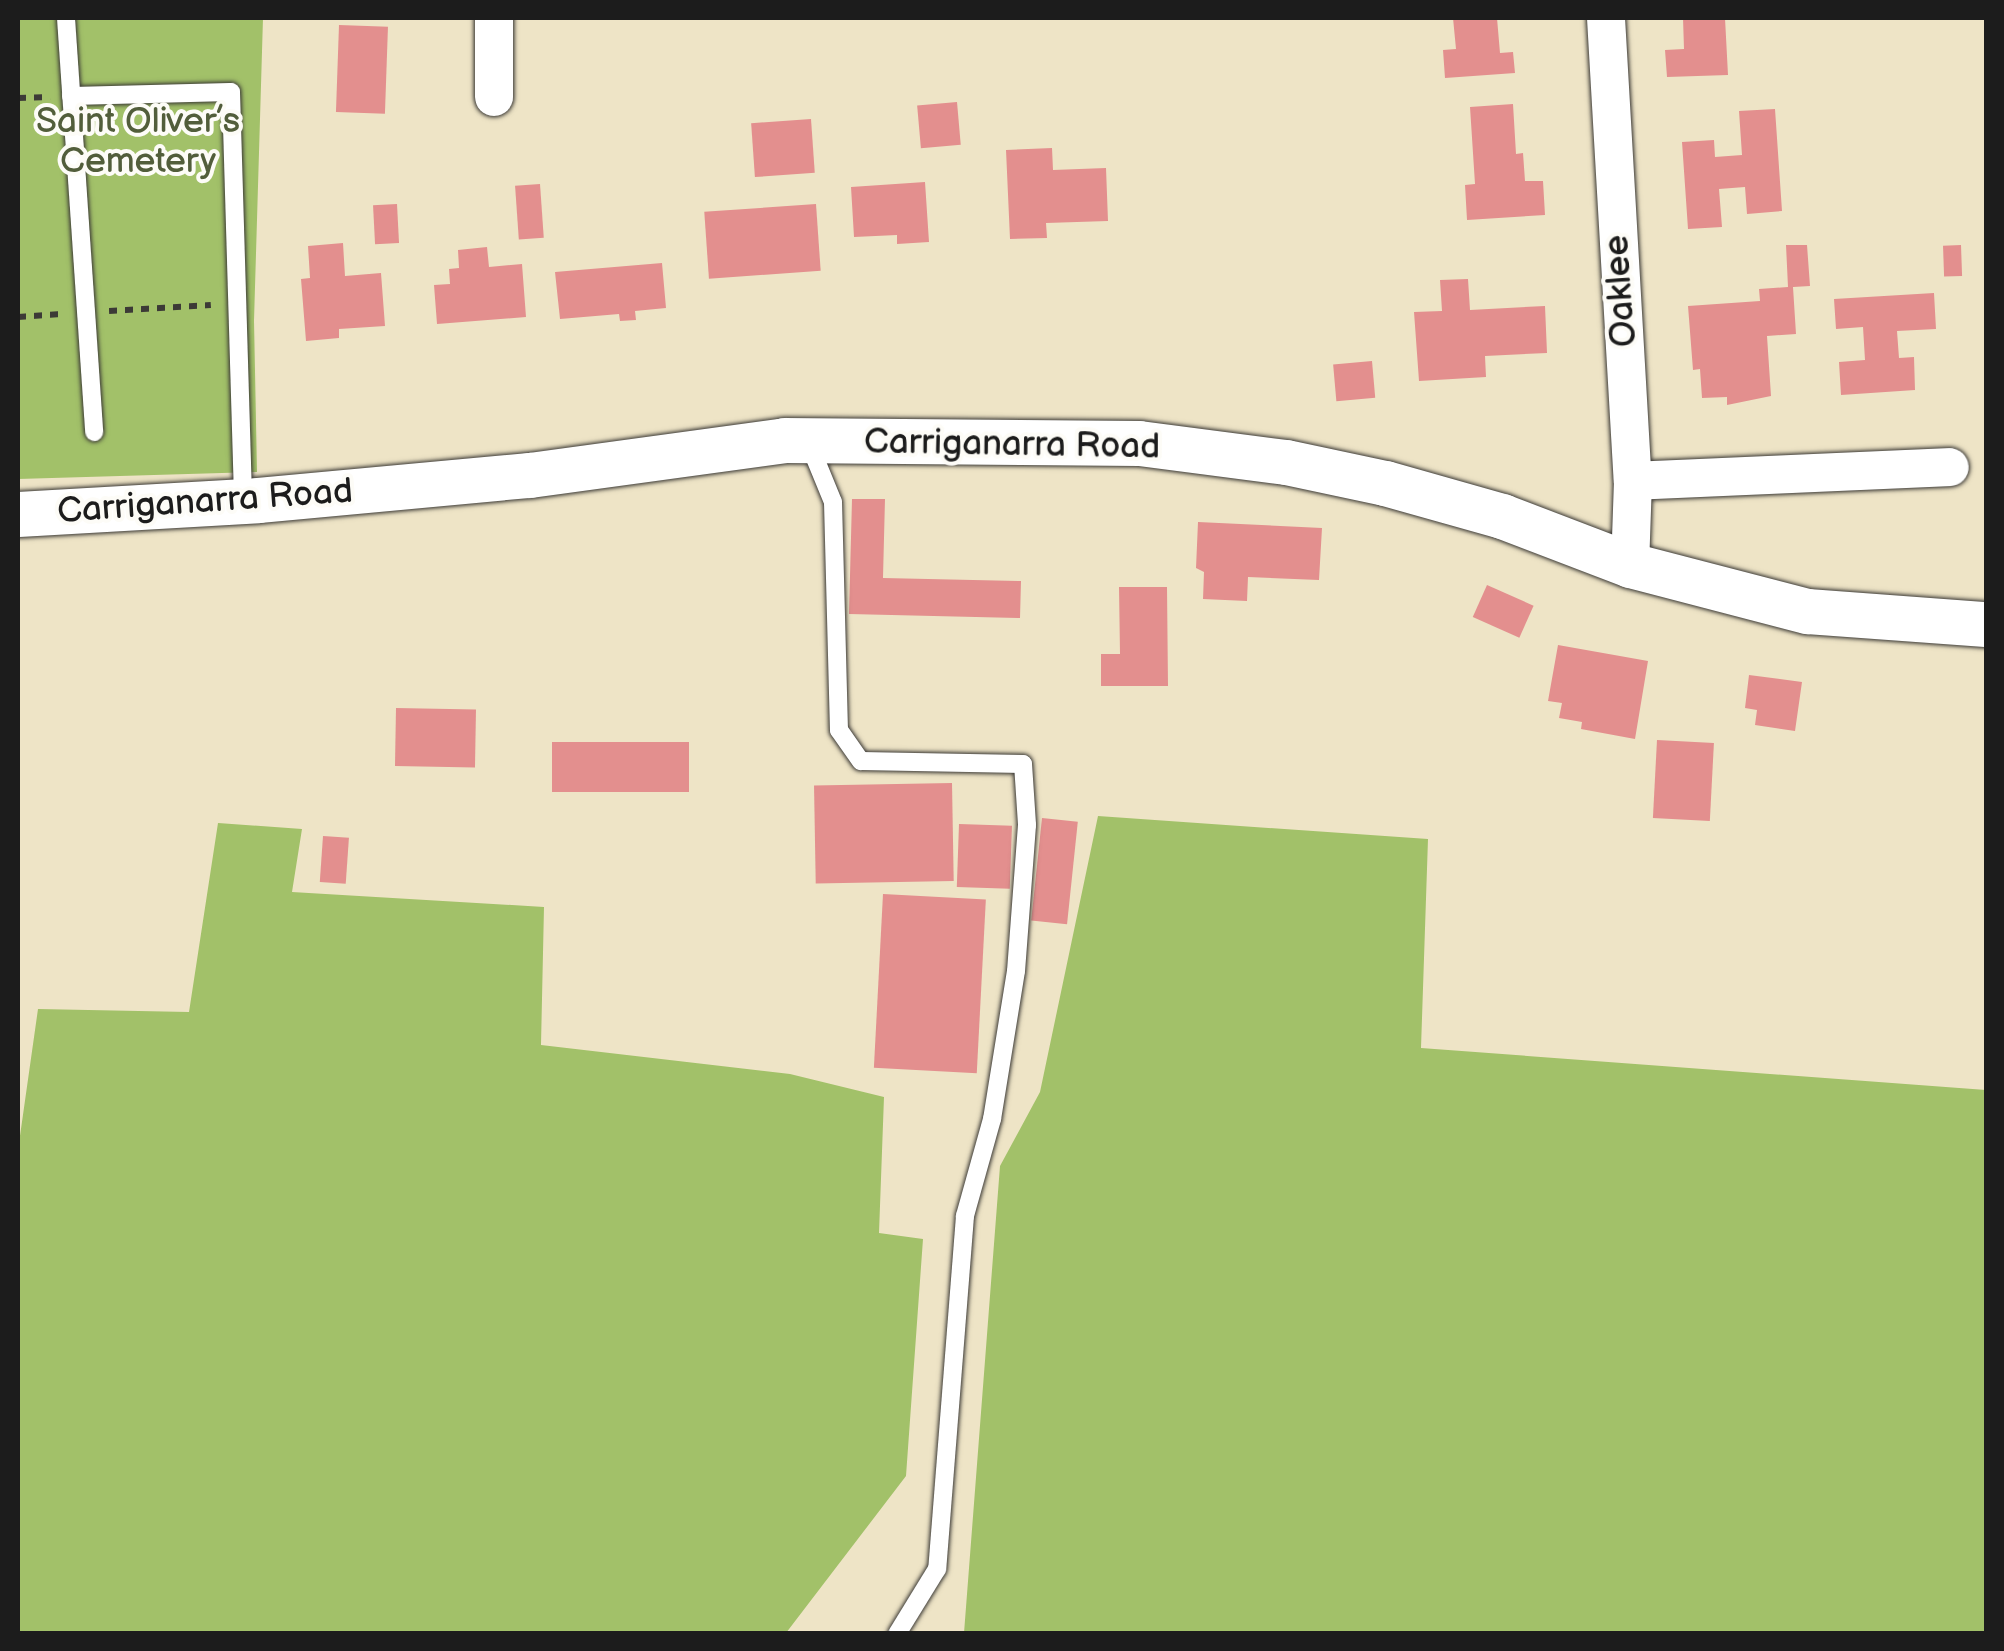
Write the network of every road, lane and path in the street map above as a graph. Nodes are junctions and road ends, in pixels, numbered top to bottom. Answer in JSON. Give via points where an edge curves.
{"nodes":[{"id":1,"x":66,"y":18,"type":"edge"},
{"id":2,"x":494,"y":18,"type":"edge"},
{"id":3,"x":1606,"y":18,"type":"edge"},
{"id":4,"x":71,"y":96,"type":"junction"},
{"id":5,"x":494,"y":97,"type":"dead end"},
{"id":6,"x":238,"y":303,"type":"junction"},
{"id":7,"x":84,"y":313,"type":"junction"},
{"id":8,"x":18,"y":316,"type":"edge"},
{"id":9,"x":94,"y":432,"type":"dead end"},
{"id":10,"x":808,"y":440,"type":"junction"},
{"id":11,"x":1950,"y":468,"type":"dead end"},
{"id":12,"x":1634,"y":481,"type":"junction"},
{"id":13,"x":243,"y":502,"type":"junction"},
{"id":14,"x":18,"y":514,"type":"edge"},
{"id":15,"x":1630,"y":565,"type":"junction"},
{"id":16,"x":1986,"y":624,"type":"edge"},
{"id":17,"x":897,"y":1634,"type":"edge"}],
"edges":[{"from":1,"to":4,"type":"lane"},
{"from":2,"to":5,"type":"street"},
{"from":3,"to":12,"type":"street","name":"Oaklee"},
{"from":4,"to":6,"type":"lane","via":[[232,92]]},
{"from":4,"to":7,"type":"lane"},
{"from":6,"to":7,"type":"path"},
{"from":6,"to":13,"type":"lane"},
{"from":7,"to":8,"type":"path"},
{"from":7,"to":9,"type":"lane"},
{"from":10,"to":13,"type":"street","name":"Carriganarra Road"},
{"from":10,"to":15,"type":"street","name":"Carriganarra Road","via":[[1139,444],[1286,462],[1502,516]]},
{"from":10,"to":17,"type":"lane","via":[[833,502],[839,730],[860,761],[1023,764],[1027,825],[1016,971],[992,1119],[964,1216],[937,1568]]},
{"from":11,"to":12,"type":"street"},
{"from":12,"to":15,"type":"street","name":"Oaklee"},
{"from":13,"to":14,"type":"street","name":"Carriganarra Road"},
{"from":15,"to":16,"type":"street","name":"Carriganarra Road","via":[[1807,611]]}]}
